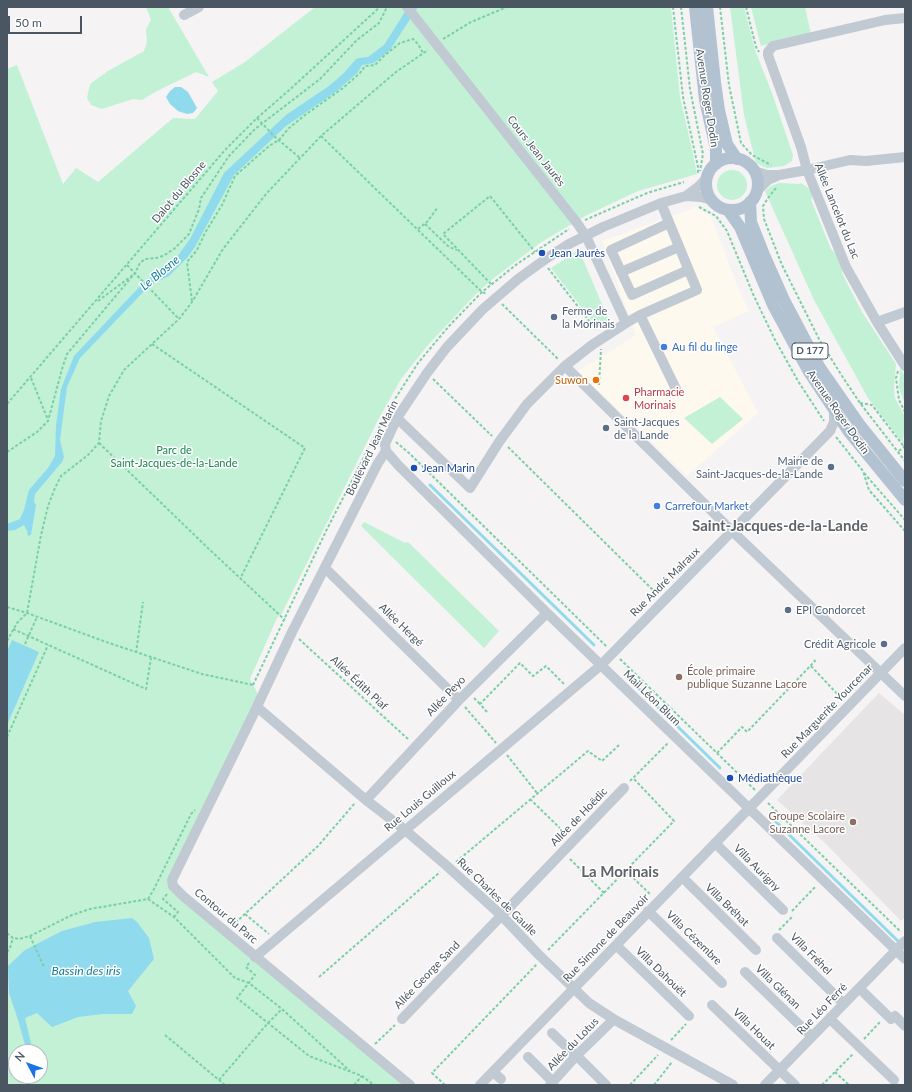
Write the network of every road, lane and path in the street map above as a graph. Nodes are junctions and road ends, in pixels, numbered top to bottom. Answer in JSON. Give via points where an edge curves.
{"nodes":[{"id":1,"x":199,"y":7,"type":"edge"},
{"id":2,"x":380,"y":7,"type":"edge"},
{"id":3,"x":387,"y":7,"type":"edge"},
{"id":4,"x":406,"y":7,"type":"edge"},
{"id":5,"x":507,"y":7,"type":"edge"},
{"id":6,"x":673,"y":7,"type":"edge"},
{"id":7,"x":681,"y":7,"type":"edge"},
{"id":8,"x":695,"y":7,"type":"edge"},
{"id":9,"x":707,"y":7,"type":"edge"},
{"id":10,"x":720,"y":7,"type":"edge"},
{"id":11,"x":746,"y":7,"type":"edge"},
{"id":12,"x":184,"y":15,"type":"dead end"},
{"id":13,"x":905,"y":18,"type":"edge"},
{"id":14,"x":444,"y":39,"type":"dead end"},
{"id":15,"x":430,"y":48,"type":"dead end"},
{"id":16,"x":423,"y":53,"type":"junction"},
{"id":17,"x":768,"y":55,"type":"junction"},
{"id":18,"x":257,"y":118,"type":"junction"},
{"id":19,"x":262,"y":124,"type":"junction"},
{"id":20,"x":321,"y":136,"type":"junction"},
{"id":21,"x":279,"y":140,"type":"junction"},
{"id":22,"x":905,"y":157,"type":"edge"},
{"id":23,"x":300,"y":158,"type":"junction"},
{"id":24,"x":737,"y":159,"type":"junction"},
{"id":25,"x":716,"y":164,"type":"junction"},
{"id":26,"x":807,"y":170,"type":"junction"},
{"id":27,"x":754,"y":171,"type":"junction"},
{"id":28,"x":778,"y":175,"type":"junction"},
{"id":29,"x":703,"y":178,"type":"junction"},
{"id":30,"x":684,"y":182,"type":"dead end"},
{"id":31,"x":757,"y":191,"type":"junction"},
{"id":32,"x":686,"y":196,"type":"junction"},
{"id":33,"x":712,"y":200,"type":"junction"},
{"id":34,"x":750,"y":202,"type":"junction"},
{"id":35,"x":661,"y":203,"type":"junction"},
{"id":36,"x":438,"y":207,"type":"dead end"},
{"id":37,"x":728,"y":210,"type":"junction"},
{"id":38,"x":577,"y":223,"type":"junction"},
{"id":39,"x":669,"y":223,"type":"junction"},
{"id":40,"x":425,"y":224,"type":"junction"},
{"id":41,"x":418,"y":229,"type":"junction"},
{"id":42,"x":586,"y":236,"type":"junction"},
{"id":43,"x":679,"y":247,"type":"junction"},
{"id":44,"x":458,"y":250,"type":"junction"},
{"id":45,"x":535,"y":252,"type":"junction"},
{"id":46,"x":543,"y":261,"type":"junction"},
{"id":47,"x":127,"y":265,"type":"junction"},
{"id":48,"x":688,"y":270,"type":"junction"},
{"id":49,"x":621,"y":272,"type":"junction"},
{"id":50,"x":135,"y":273,"type":"junction"},
{"id":51,"x":491,"y":284,"type":"junction"},
{"id":52,"x":496,"y":298,"type":"junction"},
{"id":53,"x":192,"y":302,"type":"junction"},
{"id":54,"x":93,"y":304,"type":"junction"},
{"id":55,"x":905,"y":312,"type":"edge"},
{"id":56,"x":640,"y":315,"type":"junction"},
{"id":57,"x":179,"y":319,"type":"junction"},
{"id":58,"x":876,"y":322,"type":"junction"},
{"id":59,"x":626,"y":323,"type":"junction"},
{"id":60,"x":602,"y":338,"type":"junction"},
{"id":61,"x":152,"y":344,"type":"junction"},
{"id":62,"x":418,"y":363,"type":"dead end"},
{"id":63,"x":903,"y":363,"type":"edge"},
{"id":64,"x":565,"y":366,"type":"junction"},
{"id":65,"x":427,"y":372,"type":"junction"},
{"id":66,"x":31,"y":378,"type":"junction"},
{"id":67,"x":676,"y":389,"type":"dead end"},
{"id":68,"x":598,"y":398,"type":"junction"},
{"id":69,"x":860,"y":403,"type":"junction"},
{"id":70,"x":7,"y":404,"type":"edge"},
{"id":71,"x":834,"y":411,"type":"junction"},
{"id":72,"x":905,"y":412,"type":"edge"},
{"id":73,"x":397,"y":418,"type":"junction"},
{"id":74,"x":48,"y":421,"type":"junction"},
{"id":75,"x":378,"y":430,"type":"dead end"},
{"id":76,"x":389,"y":436,"type":"junction"},
{"id":77,"x":905,"y":440,"type":"edge"},
{"id":78,"x":500,"y":441,"type":"junction"},
{"id":79,"x":99,"y":443,"type":"junction"},
{"id":80,"x":905,"y":447,"type":"edge"},
{"id":81,"x":386,"y":451,"type":"junction"},
{"id":82,"x":899,"y":451,"type":"junction"},
{"id":83,"x":7,"y":452,"type":"edge"},
{"id":84,"x":905,"y":461,"type":"edge"},
{"id":85,"x":863,"y":470,"type":"dead end"},
{"id":86,"x":905,"y":481,"type":"edge"},
{"id":87,"x":905,"y":500,"type":"edge"},
{"id":88,"x":905,"y":520,"type":"edge"},
{"id":89,"x":732,"y":531,"type":"junction"},
{"id":90,"x":325,"y":568,"type":"junction"},
{"id":91,"x":241,"y":577,"type":"junction"},
{"id":92,"x":664,"y":601,"type":"junction"},
{"id":93,"x":143,"y":602,"type":"dead end"},
{"id":94,"x":7,"y":607,"type":"edge"},
{"id":95,"x":27,"y":613,"type":"junction"},
{"id":96,"x":547,"y":613,"type":"junction"},
{"id":97,"x":37,"y":617,"type":"junction"},
{"id":98,"x":13,"y":629,"type":"junction"},
{"id":99,"x":294,"y":630,"type":"junction"},
{"id":100,"x":29,"y":636,"type":"junction"},
{"id":101,"x":7,"y":641,"type":"edge"},
{"id":102,"x":25,"y":644,"type":"dead end"},
{"id":103,"x":48,"y":645,"type":"junction"},
{"id":104,"x":905,"y":648,"type":"edge"},
{"id":105,"x":613,"y":652,"type":"junction"},
{"id":106,"x":136,"y":653,"type":"junction"},
{"id":107,"x":151,"y":658,"type":"junction"},
{"id":108,"x":813,"y":658,"type":"dead end"},
{"id":109,"x":601,"y":665,"type":"junction"},
{"id":110,"x":811,"y":666,"type":"junction"},
{"id":111,"x":880,"y":673,"type":"junction"},
{"id":112,"x":254,"y":685,"type":"dead end"},
{"id":113,"x":570,"y":691,"type":"junction"},
{"id":114,"x":905,"y":696,"type":"edge"},
{"id":115,"x":459,"y":700,"type":"junction"},
{"id":116,"x":477,"y":700,"type":"dead end"},
{"id":117,"x":480,"y":704,"type":"junction"},
{"id":118,"x":848,"y":706,"type":"junction"},
{"id":119,"x":255,"y":711,"type":"junction"},
{"id":120,"x":487,"y":712,"type":"dead end"},
{"id":121,"x":674,"y":736,"type":"junction"},
{"id":122,"x":7,"y":737,"type":"edge"},
{"id":123,"x":620,"y":744,"type":"dead end"},
{"id":124,"x":416,"y":745,"type":"junction"},
{"id":125,"x":501,"y":749,"type":"junction"},
{"id":126,"x":717,"y":753,"type":"junction"},
{"id":127,"x":634,"y":778,"type":"junction"},
{"id":128,"x":624,"y":788,"type":"joint"},
{"id":129,"x":537,"y":793,"type":"junction"},
{"id":130,"x":761,"y":795,"type":"junction"},
{"id":131,"x":530,"y":799,"type":"junction"},
{"id":132,"x":366,"y":800,"type":"junction"},
{"id":133,"x":748,"y":808,"type":"junction"},
{"id":134,"x":196,"y":810,"type":"dead end"},
{"id":135,"x":405,"y":830,"type":"junction"},
{"id":136,"x":572,"y":840,"type":"junction"},
{"id":137,"x":715,"y":843,"type":"junction"},
{"id":138,"x":562,"y":851,"type":"junction"},
{"id":139,"x":448,"y":867,"type":"junction"},
{"id":140,"x":626,"y":871,"type":"junction"},
{"id":141,"x":682,"y":877,"type":"junction"},
{"id":142,"x":168,"y":892,"type":"dead end"},
{"id":143,"x":604,"y":893,"type":"junction"},
{"id":144,"x":148,"y":899,"type":"junction"},
{"id":145,"x":658,"y":902,"type":"junction"},
{"id":146,"x":783,"y":910,"type":"dead end"},
{"id":147,"x":648,"y":911,"type":"junction"},
{"id":148,"x":245,"y":914,"type":"junction"},
{"id":149,"x":501,"y":915,"type":"junction"},
{"id":150,"x":174,"y":917,"type":"junction"},
{"id":151,"x":236,"y":931,"type":"dead end"},
{"id":152,"x":7,"y":933,"type":"edge"},
{"id":153,"x":905,"y":935,"type":"edge"},
{"id":154,"x":30,"y":936,"type":"junction"},
{"id":155,"x":13,"y":938,"type":"junction"},
{"id":156,"x":777,"y":938,"type":"dead end"},
{"id":157,"x":276,"y":940,"type":"junction"},
{"id":158,"x":905,"y":941,"type":"edge"},
{"id":159,"x":616,"y":945,"type":"junction"},
{"id":160,"x":756,"y":950,"type":"dead end"},
{"id":161,"x":896,"y":951,"type":"junction"},
{"id":162,"x":7,"y":952,"type":"edge"},
{"id":163,"x":255,"y":956,"type":"junction"},
{"id":164,"x":542,"y":958,"type":"junction"},
{"id":165,"x":905,"y":959,"type":"edge"},
{"id":166,"x":44,"y":967,"type":"dead end"},
{"id":167,"x":246,"y":967,"type":"dead end"},
{"id":168,"x":745,"y":972,"type":"dead end"},
{"id":169,"x":319,"y":977,"type":"dead end"},
{"id":170,"x":722,"y":982,"type":"dead end"},
{"id":171,"x":249,"y":983,"type":"junction"},
{"id":172,"x":859,"y":988,"type":"junction"},
{"id":173,"x":574,"y":989,"type":"junction"},
{"id":174,"x":844,"y":1004,"type":"junction"},
{"id":175,"x":712,"y":1005,"type":"dead end"},
{"id":176,"x":282,"y":1009,"type":"junction"},
{"id":177,"x":887,"y":1015,"type":"junction"},
{"id":178,"x":689,"y":1016,"type":"dead end"},
{"id":179,"x":402,"y":1019,"type":"joint"},
{"id":180,"x":830,"y":1019,"type":"junction"},
{"id":181,"x":614,"y":1020,"type":"junction"},
{"id":182,"x":268,"y":1023,"type":"junction"},
{"id":183,"x":905,"y":1026,"type":"edge"},
{"id":184,"x":547,"y":1029,"type":"junction"},
{"id":185,"x":165,"y":1035,"type":"dead end"},
{"id":186,"x":812,"y":1037,"type":"junction"},
{"id":187,"x":518,"y":1046,"type":"junction"},
{"id":188,"x":858,"y":1046,"type":"junction"},
{"id":189,"x":664,"y":1047,"type":"junction"},
{"id":190,"x":368,"y":1051,"type":"junction"},
{"id":191,"x":677,"y":1054,"type":"junction"},
{"id":192,"x":578,"y":1058,"type":"junction"},
{"id":193,"x":780,"y":1070,"type":"junction"},
{"id":194,"x":350,"y":1071,"type":"junction"},
{"id":195,"x":493,"y":1072,"type":"junction"},
{"id":196,"x":835,"y":1072,"type":"junction"},
{"id":197,"x":362,"y":1076,"type":"junction"},
{"id":198,"x":219,"y":1080,"type":"junction"},
{"id":199,"x":894,"y":1080,"type":"dead end"},
{"id":200,"x":504,"y":1082,"type":"edge"},
{"id":201,"x":555,"y":1084,"type":"edge"},
{"id":202,"x":225,"y":1085,"type":"edge"},
{"id":203,"x":354,"y":1085,"type":"edge"},
{"id":204,"x":374,"y":1085,"type":"edge"},
{"id":205,"x":410,"y":1085,"type":"edge"},
{"id":206,"x":445,"y":1085,"type":"edge"},
{"id":207,"x":480,"y":1085,"type":"edge"},
{"id":208,"x":606,"y":1085,"type":"edge"},
{"id":209,"x":630,"y":1085,"type":"edge"},
{"id":210,"x":654,"y":1085,"type":"edge"},
{"id":211,"x":733,"y":1085,"type":"edge"},
{"id":212,"x":765,"y":1085,"type":"edge"},
{"id":213,"x":795,"y":1085,"type":"edge"},
{"id":214,"x":822,"y":1085,"type":"edge"},
{"id":215,"x":849,"y":1085,"type":"edge"}],
"edges":[{"from":1,"to":12,"type":"street"},
{"from":2,"to":18,"type":"path","name":"Dalot du Blosne"},
{"from":3,"to":19,"type":"path","via":[[379,23],[357,40],[320,79]]},
{"from":4,"to":38,"type":"street","name":"Cours Jean Jaurès"},
{"from":5,"to":14,"type":"path","via":[[471,22]]},
{"from":6,"to":29,"type":"path","via":[[683,97],[698,167]]},
{"from":7,"to":29,"type":"path","via":[[692,104],[703,154]]},
{"from":8,"to":25,"type":"main road","name":"Avenue Roger Dodin","via":[[704,94],[716,149]]},
{"from":9,"to":24,"type":"main road","name":"Avenue Roger Dodin","via":[[719,110],[727,144]]},
{"from":10,"to":28,"type":"path","via":[[729,86],[741,142],[752,155]]},
{"from":11,"to":17,"type":"path","via":[[756,47],[763,55]]},
{"from":13,"to":17,"type":"street","via":[[885,20],[773,46]]},
{"from":15,"to":16,"type":"path"},
{"from":16,"to":20,"type":"path","via":[[396,72]]},
{"from":16,"to":21,"type":"path","via":[[413,39],[400,43],[375,65],[364,66],[343,88],[304,115]]},
{"from":17,"to":26,"type":"street","name":"Allée Lancelot du Lac"},
{"from":18,"to":19,"type":"path"},
{"from":18,"to":47,"type":"path","name":"Dalot du Blosne","via":[[225,150]]},
{"from":19,"to":21,"type":"path"},
{"from":19,"to":50,"type":"path","via":[[229,156],[205,192],[189,234],[163,256],[145,258]]},
{"from":20,"to":23,"type":"path"},
{"from":20,"to":41,"type":"path"},
{"from":21,"to":23,"type":"path"},
{"from":21,"to":53,"type":"path","via":[[235,176],[197,250],[187,262]]},
{"from":22,"to":26,"type":"street","via":[[850,160]]},
{"from":23,"to":53,"type":"path","via":[[266,194],[223,249]]},
{"from":24,"to":25,"type":"main road","via":[[726,159]]},
{"from":24,"to":27,"type":"main road"},
{"from":25,"to":29,"type":"main road"},
{"from":26,"to":28,"type":"street"},
{"from":26,"to":58,"type":"street","name":"Allée Lancelot du Lac","via":[[846,267]]},
{"from":27,"to":28,"type":"street"},
{"from":27,"to":31,"type":"main road","via":[[758,180]]},
{"from":28,"to":31,"type":"street","via":[[768,180]]},
{"from":28,"to":69,"type":"path","via":[[763,206],[764,219],[782,265],[819,339]]},
{"from":29,"to":32,"type":"street","name":"Boulevard Jean Marin","via":[[698,187]]},
{"from":29,"to":33,"type":"main road"},
{"from":30,"to":38,"type":"path","via":[[647,193]]},
{"from":31,"to":34,"type":"main road"},
{"from":32,"to":33,"type":"street","name":"Boulevard Jean Marin"},
{"from":32,"to":35,"type":"street","name":"Boulevard Jean Marin"},
{"from":33,"to":37,"type":"main road","via":[[717,206]]},
{"from":34,"to":37,"type":"main road","via":[[738,209]]},
{"from":34,"to":86,"type":"main road","name":"Avenue Roger Dodin","number":"D 177","via":[[751,222],[764,255],[784,300],[820,368],[859,424]]},
{"from":35,"to":39,"type":"street"},
{"from":35,"to":42,"type":"street","name":"Boulevard Jean Marin","via":[[603,226]]},
{"from":36,"to":40,"type":"path"},
{"from":37,"to":71,"type":"main road","name":"Avenue Roger Dodin","number":"D 177","via":[[742,232],[782,324]]},
{"from":38,"to":42,"type":"street","name":"Cours Jean Jaurès"},
{"from":38,"to":45,"type":"path"},
{"from":39,"to":43,"type":"street"},
{"from":39,"to":49,"type":"street","via":[[610,250]]},
{"from":40,"to":41,"type":"path"},
{"from":40,"to":44,"type":"path","via":[[449,247]]},
{"from":41,"to":51,"type":"path","via":[[482,292]]},
{"from":42,"to":46,"type":"street","name":"Boulevard Jean Marin"},
{"from":42,"to":59,"type":"street","name":"Cours Jean Jaurès"},
{"from":43,"to":48,"type":"street"},
{"from":43,"to":49,"type":"street"},
{"from":44,"to":45,"type":"path","via":[[443,234],[490,196]]},
{"from":44,"to":51,"type":"path"},
{"from":45,"to":46,"type":"path"},
{"from":45,"to":51,"type":"path"},
{"from":46,"to":52,"type":"street","name":"Boulevard Jean Marin"},
{"from":46,"to":60,"type":"path"},
{"from":47,"to":50,"type":"path"},
{"from":47,"to":54,"type":"path","name":"Dalot du Blosne"},
{"from":48,"to":49,"type":"street","via":[[632,295]]},
{"from":48,"to":56,"type":"street","via":[[697,290]]},
{"from":50,"to":54,"type":"path"},
{"from":50,"to":57,"type":"path"},
{"from":50,"to":74,"type":"path","via":[[67,354]]},
{"from":52,"to":64,"type":"path"},
{"from":52,"to":65,"type":"street","name":"Boulevard Jean Marin","via":[[472,320]]},
{"from":53,"to":57,"type":"path"},
{"from":54,"to":66,"type":"path","name":"Dalot du Blosne"},
{"from":55,"to":58,"type":"street"},
{"from":56,"to":59,"type":"street"},
{"from":56,"to":67,"type":"street"},
{"from":57,"to":61,"type":"path"},
{"from":58,"to":63,"type":"street","name":"Allée Lancelot du Lac"},
{"from":59,"to":60,"type":"street"},
{"from":60,"to":64,"type":"street"},
{"from":60,"to":68,"type":"path"},
{"from":61,"to":79,"type":"path","via":[[124,370],[108,396],[101,421]]},
{"from":61,"to":91,"type":"path","via":[[305,448]]},
{"from":62,"to":65,"type":"path"},
{"from":63,"to":72,"type":"path","via":[[896,378],[898,400]]},
{"from":64,"to":68,"type":"street"},
{"from":64,"to":78,"type":"street","via":[[528,404]]},
{"from":65,"to":73,"type":"street","name":"Boulevard Jean Marin"},
{"from":65,"to":78,"type":"path"},
{"from":66,"to":70,"type":"path","name":"Dalot du Blosne"},
{"from":66,"to":74,"type":"path"},
{"from":68,"to":89,"type":"street"},
{"from":69,"to":80,"type":"path","via":[[872,405]]},
{"from":69,"to":82,"type":"path"},
{"from":71,"to":87,"type":"main road","name":"Avenue Roger Dodin","number":"D 177"},
{"from":71,"to":89,"type":"street","name":"Rue André Malraux","via":[[834,422],[830,431]]},
{"from":73,"to":76,"type":"street","name":"Boulevard Jean Marin"},
{"from":73,"to":78,"type":"street","via":[[470,488]]},
{"from":74,"to":83,"type":"path","via":[[37,432]]},
{"from":75,"to":76,"type":"path"},
{"from":76,"to":81,"type":"street","name":"Boulevard Jean Marin","via":[[385,444]]},
{"from":76,"to":105,"type":"path"},
{"from":77,"to":80,"type":"path"},
{"from":78,"to":92,"type":"path"},
{"from":79,"to":91,"type":"path","name":"Allée Édith Piaf"},
{"from":79,"to":95,"type":"path","via":[[61,476],[55,488],[48,506]]},
{"from":80,"to":82,"type":"path"},
{"from":81,"to":90,"type":"street","name":"Boulevard Jean Marin"},
{"from":81,"to":96,"type":"street","name":"Mail Léon Blum"},
{"from":82,"to":84,"type":"path"},
{"from":85,"to":88,"type":"path"},
{"from":89,"to":92,"type":"street","name":"Rue André Malraux"},
{"from":89,"to":111,"type":"street"},
{"from":90,"to":99,"type":"street","name":"Boulevard Jean Marin"},
{"from":90,"to":115,"type":"street","name":"Allée Hergé"},
{"from":91,"to":99,"type":"path","name":"Allée Édith Piaf"},
{"from":92,"to":105,"type":"street","name":"Rue André Malraux"},
{"from":93,"to":106,"type":"path"},
{"from":94,"to":95,"type":"path"},
{"from":95,"to":97,"type":"path"},
{"from":95,"to":98,"type":"path"},
{"from":96,"to":109,"type":"street","name":"Mail Léon Blum"},
{"from":96,"to":115,"type":"street","name":"Allée Peyo"},
{"from":97,"to":100,"type":"path"},
{"from":97,"to":106,"type":"path"},
{"from":98,"to":100,"type":"path"},
{"from":98,"to":101,"type":"path"},
{"from":99,"to":119,"type":"street","name":"Boulevard Jean Marin"},
{"from":99,"to":124,"type":"path","name":"Allée Édith Piaf"},
{"from":100,"to":102,"type":"path"},
{"from":100,"to":103,"type":"path"},
{"from":103,"to":107,"type":"path","via":[[146,690]]},
{"from":103,"to":122,"type":"path"},
{"from":104,"to":111,"type":"street","name":"Rue Marguerite Yourcenar"},
{"from":105,"to":109,"type":"street","name":"Rue André Malraux"},
{"from":105,"to":126,"type":"path"},
{"from":106,"to":107,"type":"path"},
{"from":107,"to":112,"type":"path","via":[[202,674]]},
{"from":108,"to":110,"type":"path","via":[[816,661]]},
{"from":109,"to":113,"type":"street","name":"Rue Louis Guilloux"},
{"from":109,"to":121,"type":"street","name":"Mail Léon Blum"},
{"from":110,"to":118,"type":"path"},
{"from":110,"to":126,"type":"path","via":[[747,732],[742,727]]},
{"from":111,"to":114,"type":"street"},
{"from":111,"to":118,"type":"street","name":"Rue Marguerite Yourcenar"},
{"from":113,"to":117,"type":"path","via":[[546,666],[533,676],[520,662]]},
{"from":113,"to":125,"type":"street","name":"Rue Louis Guilloux"},
{"from":115,"to":124,"type":"street","name":"Allée Peyo"},
{"from":115,"to":125,"type":"path"},
{"from":116,"to":117,"type":"path"},
{"from":117,"to":120,"type":"path"},
{"from":118,"to":130,"type":"street","name":"Rue Marguerite Yourcenar"},
{"from":119,"to":132,"type":"street","name":"Rue Charles de Gaulle"},
{"from":119,"to":163,"type":"street","name":"Contour du Parc","via":[[172,880],[183,896]]},
{"from":121,"to":127,"type":"path","name":"Allée de Hoëdic"},
{"from":121,"to":133,"type":"street","name":"Mail Léon Blum"},
{"from":123,"to":129,"type":"path","via":[[602,761],[588,751]]},
{"from":124,"to":132,"type":"street","name":"Allée Peyo"},
{"from":125,"to":129,"type":"path"},
{"from":125,"to":135,"type":"street","name":"Rue Louis Guilloux"},
{"from":126,"to":130,"type":"path"},
{"from":127,"to":128,"type":"path","name":"Allée de Hoëdic"},
{"from":127,"to":140,"type":"path","via":[[674,821]]},
{"from":128,"to":136,"type":"street","name":"Allée de Hoëdic"},
{"from":129,"to":131,"type":"path"},
{"from":130,"to":133,"type":"street","name":"Rue Marguerite Yourcenar"},
{"from":130,"to":153,"type":"path"},
{"from":131,"to":136,"type":"path"},
{"from":131,"to":139,"type":"path"},
{"from":132,"to":135,"type":"street","name":"Rue Charles de Gaulle"},
{"from":132,"to":148,"type":"path","via":[[355,803],[318,846]]},
{"from":133,"to":137,"type":"street","name":"Rue Simone de Beauvoir"},
{"from":133,"to":161,"type":"street","name":"Mail Léon Blum"},
{"from":134,"to":144,"type":"path","via":[[191,814]]},
{"from":135,"to":139,"type":"street","name":"Rue Charles de Gaulle"},
{"from":135,"to":157,"type":"street","name":"Rue Louis Guilloux"},
{"from":136,"to":138,"type":"street","name":"Allée de Hoëdic"},
{"from":137,"to":141,"type":"street","name":"Rue Simone de Beauvoir"},
{"from":137,"to":146,"type":"street","name":"Villa Aurigny"},
{"from":138,"to":143,"type":"path"},
{"from":138,"to":149,"type":"street","name":"Allée de Hoëdic"},
{"from":139,"to":149,"type":"street","name":"Rue Charles de Gaulle"},
{"from":139,"to":169,"type":"path"},
{"from":140,"to":143,"type":"path"},
{"from":140,"to":145,"type":"path"},
{"from":141,"to":145,"type":"street","name":"Rue Simone de Beauvoir"},
{"from":141,"to":160,"type":"street","name":"Villa Bréhat"},
{"from":142,"to":150,"type":"path","via":[[163,899],[178,912]]},
{"from":143,"to":164,"type":"path"},
{"from":144,"to":150,"type":"path"},
{"from":144,"to":154,"type":"path","via":[[72,914]]},
{"from":145,"to":147,"type":"street","name":"Rue Simone de Beauvoir"},
{"from":147,"to":159,"type":"street","name":"Rue Simone de Beauvoir"},
{"from":147,"to":170,"type":"street","name":"Villa Cézembre"},
{"from":148,"to":151,"type":"path","via":[[231,927]]},
{"from":148,"to":157,"type":"path"},
{"from":149,"to":164,"type":"street","name":"Rue Charles de Gaulle"},
{"from":149,"to":179,"type":"street","name":"Allée George Sand"},
{"from":150,"to":171,"type":"path","via":[[235,978]]},
{"from":152,"to":155,"type":"path"},
{"from":154,"to":155,"type":"path","via":[[19,940]]},
{"from":154,"to":166,"type":"path"},
{"from":155,"to":162,"type":"path"},
{"from":156,"to":174,"type":"street","name":"Villa Fréhel"},
{"from":157,"to":163,"type":"street","name":"Rue Louis Guilloux"},
{"from":158,"to":161,"type":"street","name":"Rue Léo Ferré"},
{"from":159,"to":173,"type":"street","name":"Rue Simone de Beauvoir"},
{"from":159,"to":178,"type":"street","name":"Villa Dahouët"},
{"from":161,"to":165,"type":"street","name":"Mail Léon Blum"},
{"from":161,"to":172,"type":"street","name":"Rue Léo Ferré"},
{"from":163,"to":190,"type":"street","name":"Contour du Parc"},
{"from":164,"to":173,"type":"street","name":"Rue Charles de Gaulle"},
{"from":164,"to":206,"type":"path","via":[[432,1073]]},
{"from":167,"to":171,"type":"path","via":[[255,974]]},
{"from":168,"to":186,"type":"street","name":"Villa Glénan"},
{"from":171,"to":176,"type":"path"},
{"from":171,"to":182,"type":"path","via":[[237,998]]},
{"from":172,"to":174,"type":"street","name":"Rue Léo Ferré"},
{"from":172,"to":177,"type":"street"},
{"from":173,"to":181,"type":"street","name":"Rue Charles de Gaulle"},
{"from":173,"to":184,"type":"street","name":"Rue Simone de Beauvoir"},
{"from":174,"to":180,"type":"street","name":"Rue Léo Ferré"},
{"from":175,"to":193,"type":"street","name":"Villa Houat"},
{"from":176,"to":182,"type":"path"},
{"from":176,"to":194,"type":"path"},
{"from":177,"to":183,"type":"street","via":[[891,1019],[895,1016]]},
{"from":177,"to":188,"type":"path"},
{"from":179,"to":190,"type":"path","name":"Allée George Sand"},
{"from":180,"to":186,"type":"street","name":"Rue Léo Ferré"},
{"from":180,"to":188,"type":"street"},
{"from":181,"to":189,"type":"street","name":"Rue Charles de Gaulle"},
{"from":181,"to":192,"type":"street","name":"Allée du Lotus"},
{"from":182,"to":194,"type":"path","via":[[309,1056]]},
{"from":182,"to":198,"type":"path"},
{"from":184,"to":187,"type":"street","name":"Rue Simone de Beauvoir"},
{"from":184,"to":192,"type":"street"},
{"from":185,"to":198,"type":"path"},
{"from":186,"to":193,"type":"street","name":"Rue Léo Ferré"},
{"from":187,"to":195,"type":"street","name":"Rue Simone de Beauvoir"},
{"from":187,"to":201,"type":"street"},
{"from":188,"to":196,"type":"path"},
{"from":188,"to":199,"type":"street"},
{"from":189,"to":191,"type":"street","name":"Rue Charles de Gaulle"},
{"from":189,"to":209,"type":"path"},
{"from":190,"to":205,"type":"street","name":"Contour du Parc"},
{"from":191,"to":210,"type":"path"},
{"from":191,"to":211,"type":"street","name":"Rue Charles de Gaulle"},
{"from":192,"to":201,"type":"street","name":"Allée du Lotus"},
{"from":192,"to":208,"type":"street"},
{"from":193,"to":212,"type":"street","name":"Rue Léo Ferré"},
{"from":193,"to":213,"type":"street","name":"Villa Houat"},
{"from":194,"to":197,"type":"path"},
{"from":195,"to":200,"type":"street"},
{"from":195,"to":207,"type":"street","name":"Rue Simone de Beauvoir"},
{"from":196,"to":214,"type":"path"},
{"from":196,"to":215,"type":"path"},
{"from":197,"to":203,"type":"path"},
{"from":197,"to":204,"type":"path"},
{"from":198,"to":202,"type":"path"}]}
